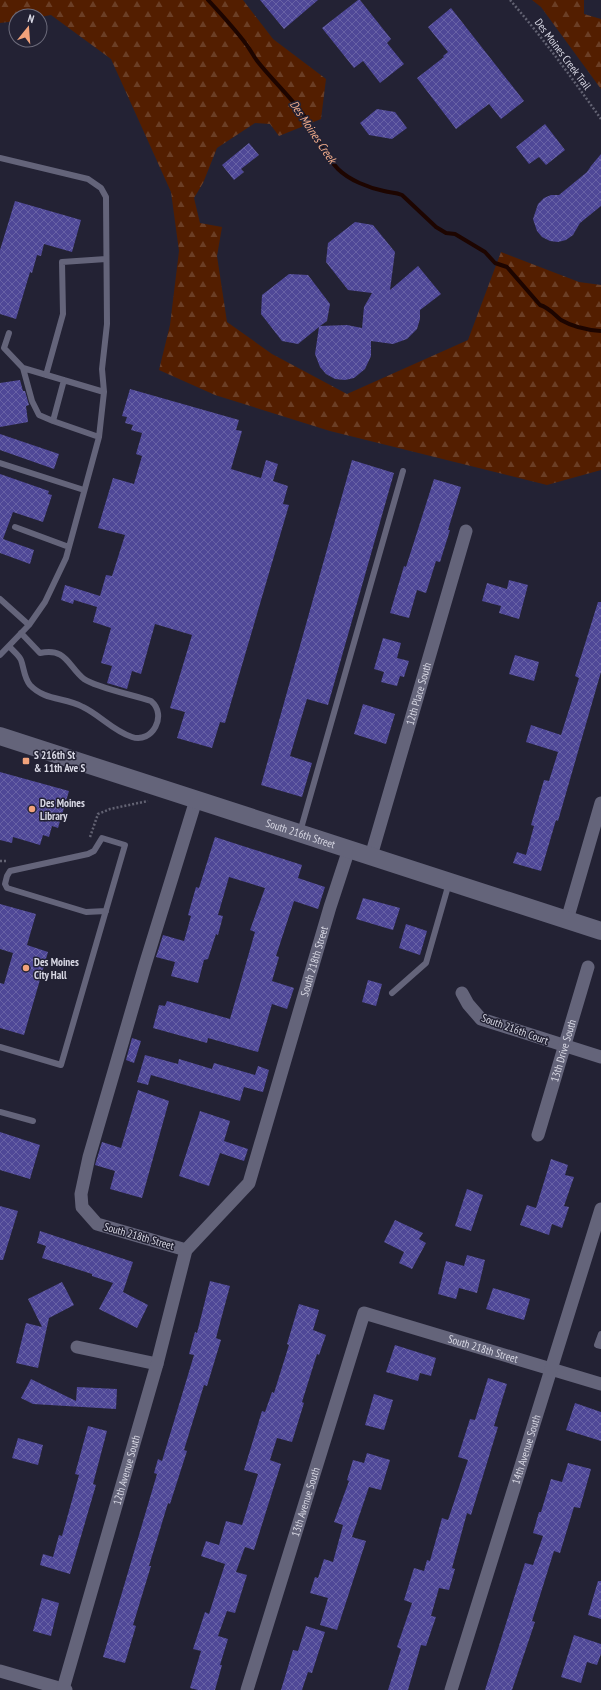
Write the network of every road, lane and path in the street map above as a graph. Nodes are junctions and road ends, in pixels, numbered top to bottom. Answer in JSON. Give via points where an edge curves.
{"nodes":[{"id":1,"x":510,"y":0,"type":"edge"},
{"id":2,"x":601,"y":119,"type":"edge"},
{"id":3,"x":0,"y":158,"type":"edge"},
{"id":4,"x":106,"y":259,"type":"junction"},
{"id":5,"x":9,"y":332,"type":"dead end"},
{"id":6,"x":23,"y":368,"type":"junction"},
{"id":7,"x":46,"y":375,"type":"junction"},
{"id":8,"x":64,"y":380,"type":"junction"},
{"id":9,"x":104,"y":392,"type":"junction"},
{"id":10,"x":53,"y":421,"type":"junction"},
{"id":11,"x":99,"y":437,"type":"junction"},
{"id":12,"x":0,"y":463,"type":"edge"},
{"id":13,"x":403,"y":472,"type":"dead end"},
{"id":14,"x":84,"y":490,"type":"junction"},
{"id":15,"x":15,"y":527,"type":"dead end"},
{"id":16,"x":466,"y":530,"type":"dead end"},
{"id":17,"x":69,"y":547,"type":"junction"},
{"id":18,"x":0,"y":599,"type":"edge"},
{"id":19,"x":29,"y":625,"type":"junction"},
{"id":20,"x":21,"y":633,"type":"junction"},
{"id":21,"x":9,"y":646,"type":"junction"},
{"id":22,"x":0,"y":655,"type":"edge"},
{"id":23,"x":0,"y":736,"type":"edge"},
{"id":24,"x":196,"y":800,"type":"junction"},
{"id":25,"x":149,"y":801,"type":"dead end"},
{"id":26,"x":601,"y":803,"type":"edge"},
{"id":27,"x":300,"y":833,"type":"junction"},
{"id":28,"x":89,"y":840,"type":"dead end"},
{"id":29,"x":349,"y":849,"type":"junction"},
{"id":30,"x":371,"y":856,"type":"junction"},
{"id":31,"x":11,"y":860,"type":"dead end"},
{"id":32,"x":0,"y":861,"type":"edge"},
{"id":33,"x":450,"y":882,"type":"junction"},
{"id":34,"x":2,"y":883,"type":"edge"},
{"id":35,"x":106,"y":911,"type":"junction"},
{"id":36,"x":567,"y":920,"type":"junction"},
{"id":37,"x":601,"y":931,"type":"edge"},
{"id":38,"x":588,"y":967,"type":"dead end"},
{"id":39,"x":392,"y":993,"type":"dead end"},
{"id":40,"x":462,"y":993,"type":"dead end"},
{"id":41,"x":564,"y":1046,"type":"junction"},
{"id":42,"x":0,"y":1047,"type":"edge"},
{"id":43,"x":601,"y":1057,"type":"edge"},
{"id":44,"x":0,"y":1112,"type":"edge"},
{"id":45,"x":34,"y":1121,"type":"dead end"},
{"id":46,"x":538,"y":1136,"type":"dead end"},
{"id":47,"x":600,"y":1216,"type":"edge"},
{"id":48,"x":186,"y":1250,"type":"junction"},
{"id":49,"x":364,"y":1313,"type":"joint"},
{"id":50,"x":601,"y":1334,"type":"edge"},
{"id":51,"x":601,"y":1346,"type":"edge"},
{"id":52,"x":77,"y":1347,"type":"dead end"},
{"id":53,"x":157,"y":1364,"type":"junction"},
{"id":54,"x":551,"y":1368,"type":"junction"},
{"id":55,"x":601,"y":1384,"type":"edge"},
{"id":56,"x":0,"y":1671,"type":"edge"},
{"id":57,"x":64,"y":1690,"type":"edge"},
{"id":58,"x":247,"y":1690,"type":"edge"},
{"id":59,"x":451,"y":1690,"type":"edge"}],
"edges":[{"from":1,"to":2,"type":"path","name":"Des Moines Creek Trail","via":[[564,67]]},
{"from":3,"to":4,"type":"lane","via":[[88,179],[102,188],[106,197]]},
{"from":4,"to":7,"type":"lane","via":[[62,262],[63,314]]},
{"from":4,"to":9,"type":"lane","via":[[107,324],[102,369]]},
{"from":5,"to":6,"type":"lane","via":[[4,348]]},
{"from":6,"to":7,"type":"lane"},
{"from":6,"to":10,"type":"lane","via":[[32,401],[40,414]]},
{"from":7,"to":8,"type":"lane"},
{"from":8,"to":9,"type":"lane"},
{"from":8,"to":10,"type":"lane"},
{"from":9,"to":11,"type":"lane"},
{"from":10,"to":11,"type":"lane"},
{"from":11,"to":14,"type":"lane"},
{"from":12,"to":14,"type":"lane"},
{"from":13,"to":27,"type":"lane"},
{"from":14,"to":17,"type":"lane"},
{"from":15,"to":17,"type":"lane"},
{"from":16,"to":30,"type":"street","name":"12th Place South"},
{"from":17,"to":19,"type":"lane","via":[[45,602]]},
{"from":18,"to":19,"type":"lane"},
{"from":19,"to":20,"type":"lane"},
{"from":20,"to":21,"type":"lane"},
{"from":20,"to":21,"type":"lane","via":[[40,653],[57,652],[84,679],[151,701],[156,705],[159,715],[157,725],[143,738],[133,738],[82,706],[42,696],[30,685],[20,658]]},
{"from":21,"to":22,"type":"lane"},
{"from":23,"to":24,"type":"main road","name":"South 216th Street"},
{"from":24,"to":27,"type":"main road","name":"South 216th Street"},
{"from":24,"to":48,"type":"street","name":"South 218th Street","via":[[89,1157],[82,1194],[82,1207],[97,1224]]},
{"from":25,"to":28,"type":"path","via":[[98,814]]},
{"from":26,"to":36,"type":"street"},
{"from":27,"to":29,"type":"main road","name":"South 216th Street"},
{"from":29,"to":30,"type":"main road","name":"South 216th Street"},
{"from":29,"to":48,"type":"street","name":"South 218th Street","via":[[249,1183]]},
{"from":30,"to":33,"type":"main road","name":"South 216th Street"},
{"from":31,"to":32,"type":"path"},
{"from":33,"to":36,"type":"main road","name":"South 216th Street"},
{"from":33,"to":39,"type":"lane","via":[[426,963]]},
{"from":34,"to":35,"type":"lane","via":[[7,888],[86,912]]},
{"from":34,"to":35,"type":"lane","via":[[10,871],[88,854],[97,847],[102,838],[125,845]]},
{"from":35,"to":42,"type":"lane","via":[[61,1065]]},
{"from":36,"to":37,"type":"main road","name":"South 216th Street"},
{"from":38,"to":41,"type":"street","name":"13th Drive South"},
{"from":40,"to":41,"type":"street","name":"South 216th Court","via":[[481,1019]]},
{"from":41,"to":43,"type":"street","name":"South 216th Court"},
{"from":41,"to":46,"type":"street","name":"13th Drive South"},
{"from":44,"to":45,"type":"lane"},
{"from":47,"to":54,"type":"street","name":"14th Avenue South"},
{"from":48,"to":53,"type":"street","name":"12th Avenue South"},
{"from":49,"to":54,"type":"street","name":"South 218th Street"},
{"from":49,"to":58,"type":"street","name":"13th Avenue South"},
{"from":50,"to":51,"type":"lane","via":[[597,1345]]},
{"from":52,"to":53,"type":"street"},
{"from":53,"to":57,"type":"street","name":"12th Avenue South"},
{"from":54,"to":55,"type":"street","name":"South 218th Street"},
{"from":54,"to":59,"type":"street","name":"14th Avenue South"},
{"from":56,"to":57,"type":"street"}]}
